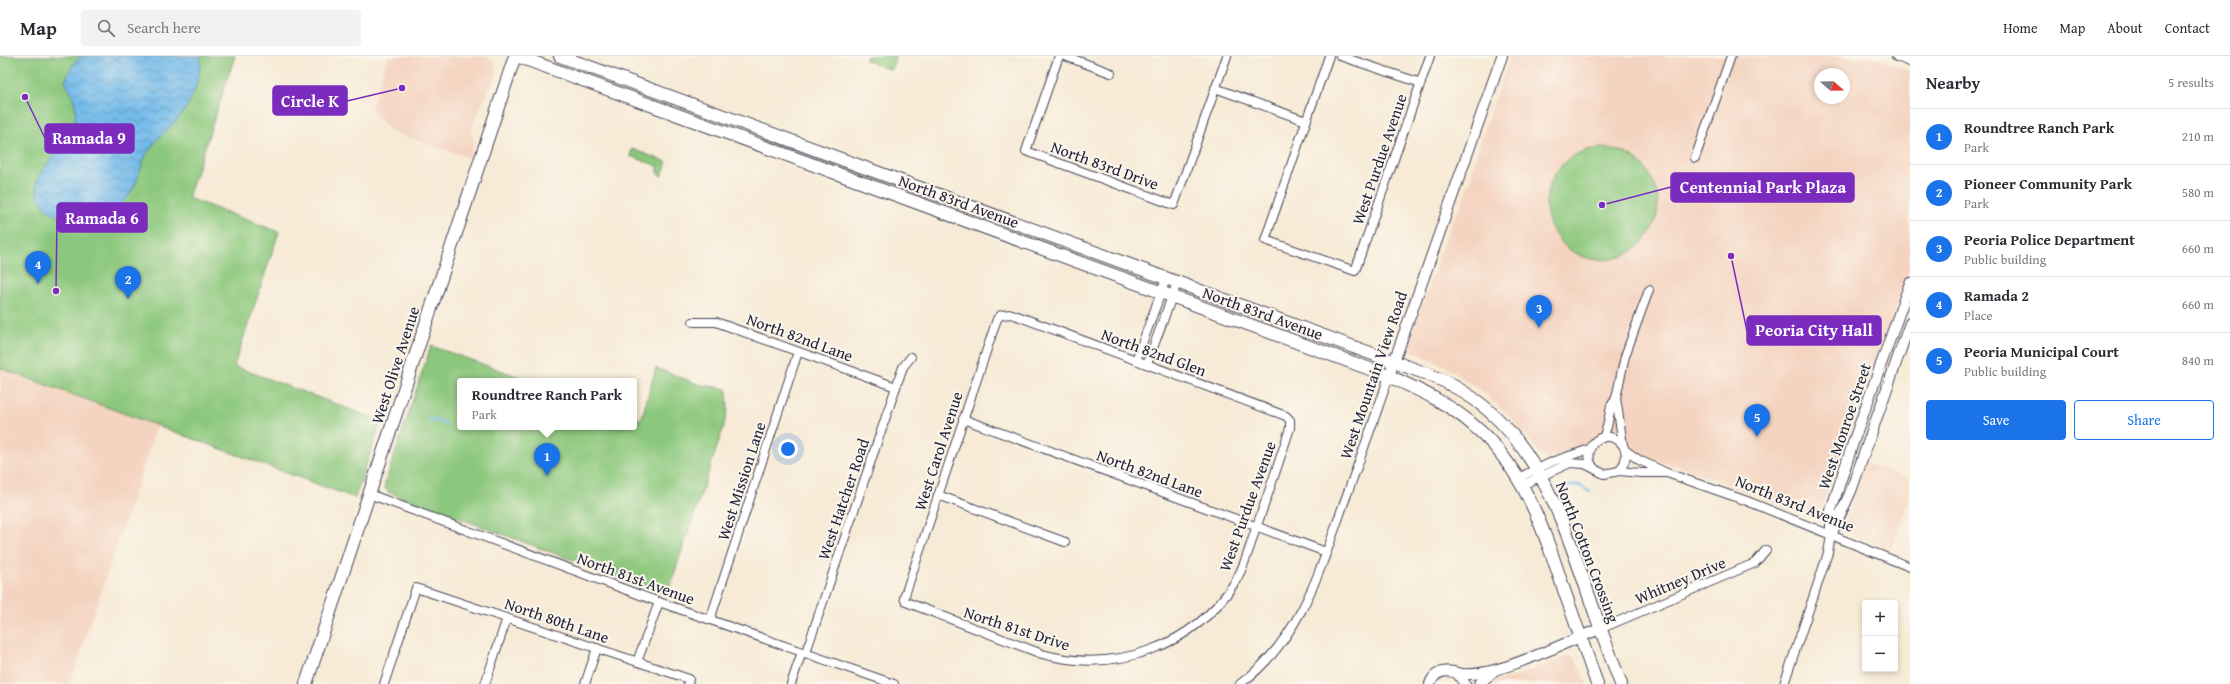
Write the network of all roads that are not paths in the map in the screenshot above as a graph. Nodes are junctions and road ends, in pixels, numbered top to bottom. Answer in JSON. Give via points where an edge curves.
{"nodes":[{"id":1,"x":516,"y":56,"type":"edge"},
{"id":2,"x":560,"y":56,"type":"edge"},
{"id":3,"x":1059,"y":56,"type":"edge"},
{"id":4,"x":1065,"y":56,"type":"edge"},
{"id":5,"x":1227,"y":56,"type":"edge"},
{"id":6,"x":1329,"y":56,"type":"edge"},
{"id":7,"x":1340,"y":56,"type":"edge"},
{"id":8,"x":1430,"y":56,"type":"edge"},
{"id":9,"x":1502,"y":56,"type":"edge"},
{"id":10,"x":1731,"y":56,"type":"edge"},
{"id":11,"x":1897,"y":56,"type":"edge"},
{"id":12,"x":1910,"y":61,"type":"edge"},
{"id":13,"x":1111,"y":73,"type":"dead end"},
{"id":14,"x":1421,"y":83,"type":"junction"},
{"id":15,"x":1215,"y":88,"type":"junction"},
{"id":16,"x":712,"y":112,"type":"junction"},
{"id":17,"x":1306,"y":121,"type":"junction"},
{"id":18,"x":707,"y":125,"type":"junction"},
{"id":19,"x":1695,"y":158,"type":"dead end"},
{"id":20,"x":1172,"y":281,"type":"junction"},
{"id":21,"x":1910,"y":283,"type":"edge"},
{"id":22,"x":1649,"y":290,"type":"dead end"},
{"id":23,"x":1166,"y":295,"type":"junction"},
{"id":24,"x":1006,"y":314,"type":"joint"},
{"id":25,"x":693,"y":322,"type":"dead end"},
{"id":26,"x":1910,"y":323,"type":"edge"},
{"id":27,"x":798,"y":352,"type":"junction"},
{"id":28,"x":911,"y":357,"type":"dead end"},
{"id":29,"x":1136,"y":360,"type":"junction"},
{"id":30,"x":1394,"y":362,"type":"junction"},
{"id":31,"x":1147,"y":364,"type":"junction"},
{"id":32,"x":1389,"y":376,"type":"junction"},
{"id":33,"x":896,"y":387,"type":"junction"},
{"id":34,"x":1616,"y":398,"type":"junction"},
{"id":35,"x":1473,"y":399,"type":"junction"},
{"id":36,"x":1868,"y":400,"type":"junction"},
{"id":37,"x":1882,"y":405,"type":"junction"},
{"id":38,"x":964,"y":419,"type":"junction"},
{"id":39,"x":1290,"y":420,"type":"joint"},
{"id":40,"x":1471,"y":423,"type":"junction"},
{"id":41,"x":1603,"y":438,"type":"junction"},
{"id":42,"x":1854,"y":440,"type":"junction"},
{"id":43,"x":1868,"y":444,"type":"junction"},
{"id":44,"x":1625,"y":448,"type":"junction"},
{"id":45,"x":1590,"y":449,"type":"junction"},
{"id":46,"x":1594,"y":468,"type":"junction"},
{"id":47,"x":1618,"y":471,"type":"junction"},
{"id":48,"x":1540,"y":472,"type":"junction"},
{"id":49,"x":1667,"y":473,"type":"junction"},
{"id":50,"x":1520,"y":482,"type":"junction"},
{"id":51,"x":369,"y":494,"type":"junction"},
{"id":52,"x":938,"y":495,"type":"junction"},
{"id":53,"x":1256,"y":528,"type":"junction"},
{"id":54,"x":1831,"y":535,"type":"junction"},
{"id":55,"x":1065,"y":542,"type":"dead end"},
{"id":56,"x":1766,"y":550,"type":"dead end"},
{"id":57,"x":1326,"y":552,"type":"junction"},
{"id":58,"x":1910,"y":568,"type":"edge"},
{"id":59,"x":659,"y":602,"type":"junction"},
{"id":60,"x":906,"y":602,"type":"joint"},
{"id":61,"x":507,"y":618,"type":"junction"},
{"id":62,"x":710,"y":620,"type":"junction"},
{"id":63,"x":1600,"y":629,"type":"junction"},
{"id":64,"x":1188,"y":631,"type":"joint"},
{"id":65,"x":1580,"y":636,"type":"junction"},
{"id":66,"x":597,"y":648,"type":"junction"},
{"id":67,"x":804,"y":652,"type":"junction"},
{"id":68,"x":637,"y":662,"type":"junction"},
{"id":69,"x":1493,"y":672,"type":"junction"},
{"id":70,"x":1457,"y":673,"type":"junction"},
{"id":71,"x":688,"y":682,"type":"edge"},
{"id":72,"x":306,"y":684,"type":"edge"},
{"id":73,"x":384,"y":684,"type":"edge"},
{"id":74,"x":485,"y":684,"type":"edge"},
{"id":75,"x":585,"y":684,"type":"edge"},
{"id":76,"x":791,"y":684,"type":"edge"},
{"id":77,"x":894,"y":684,"type":"edge"},
{"id":78,"x":1240,"y":684,"type":"edge"},
{"id":79,"x":1430,"y":684,"type":"edge"},
{"id":80,"x":1465,"y":684,"type":"edge"},
{"id":81,"x":1479,"y":684,"type":"edge"},
{"id":82,"x":1597,"y":684,"type":"edge"},
{"id":83,"x":1621,"y":684,"type":"edge"},
{"id":84,"x":1784,"y":684,"type":"edge"}],
"edges":[{"from":1,"to":18,"type":"main road","name":"North 83rd Avenue"},
{"from":1,"to":51,"type":"main road","name":"West Olive Avenue"},
{"from":2,"to":16,"type":"main road","name":"North 83rd Avenue"},
{"from":3,"to":15,"type":"street","name":"North 83rd Drive","via":[[1026,152],[1174,204]]},
{"from":4,"to":13,"type":"street"},
{"from":5,"to":15,"type":"street"},
{"from":6,"to":17,"type":"street"},
{"from":7,"to":14,"type":"street"},
{"from":8,"to":14,"type":"street","name":"West Purdue Avenue"},
{"from":9,"to":30,"type":"street","name":"West Mountain View Road"},
{"from":10,"to":19,"type":"street"},
{"from":11,"to":12,"type":"street"},
{"from":14,"to":17,"type":"street","name":"West Purdue Avenue","via":[[1355,271],[1266,240]]},
{"from":15,"to":17,"type":"street"},
{"from":16,"to":18,"type":"main road"},
{"from":16,"to":20,"type":"main road","name":"North 83rd Avenue"},
{"from":18,"to":23,"type":"main road","name":"North 83rd Avenue"},
{"from":20,"to":23,"type":"street"},
{"from":20,"to":30,"type":"main road","name":"North 83rd Avenue"},
{"from":21,"to":36,"type":"street","name":"West Monroe Street"},
{"from":22,"to":34,"type":"street","via":[[1625,356]]},
{"from":23,"to":29,"type":"street"},
{"from":23,"to":31,"type":"street"},
{"from":23,"to":32,"type":"main road","name":"North 83rd Avenue"},
{"from":24,"to":29,"type":"street","name":"North 82nd Glen","via":[[1012,314]]},
{"from":24,"to":38,"type":"street","name":"West Carol Avenue","via":[[997,319]]},
{"from":25,"to":27,"type":"street","name":"North 82nd Lane","via":[[716,322]]},
{"from":26,"to":37,"type":"street","name":"West Monroe Street"},
{"from":27,"to":33,"type":"street","name":"North 82nd Lane"},
{"from":27,"to":62,"type":"street","name":"West Mission Lane"},
{"from":28,"to":33,"type":"street","name":"West Hatcher Road","via":[[903,367]]},
{"from":29,"to":31,"type":"street","name":"North 82nd Glen"},
{"from":30,"to":32,"type":"street","name":"West Mountain View Road"},
{"from":30,"to":35,"type":"main road","name":"North Cotton Crossing","via":[[1444,381]]},
{"from":31,"to":39,"type":"street","name":"North 82nd Glen","via":[[1286,416]]},
{"from":32,"to":40,"type":"main road","via":[[1436,398]]},
{"from":32,"to":57,"type":"street","name":"West Mountain View Road"},
{"from":33,"to":67,"type":"street","name":"West Hatcher Road"},
{"from":34,"to":41,"type":"street","via":[[1611,406]]},
{"from":34,"to":44,"type":"street"},
{"from":35,"to":40,"type":"main road"},
{"from":35,"to":48,"type":"main road","name":"North Cotton Crossing","via":[[1512,433]]},
{"from":36,"to":37,"type":"street"},
{"from":36,"to":42,"type":"street","name":"West Monroe Street"},
{"from":37,"to":43,"type":"street","name":"West Monroe Street"},
{"from":38,"to":52,"type":"street","name":"West Carol Avenue"},
{"from":38,"to":53,"type":"street","name":"North 82nd Lane"},
{"from":39,"to":53,"type":"street","name":"West Purdue Avenue","via":[[1290,428]]},
{"from":40,"to":50,"type":"main road","via":[[1495,448]]},
{"from":41,"to":44,"type":"street","name":"North 83rd Avenue","via":[[1614,438]]},
{"from":41,"to":45,"type":"street","name":"North 83rd Avenue"},
{"from":42,"to":43,"type":"street"},
{"from":42,"to":54,"type":"street","name":"West Monroe Street","via":[[1831,510]]},
{"from":43,"to":54,"type":"street","name":"West Monroe Street"},
{"from":44,"to":47,"type":"street","via":[[1625,461]]},
{"from":44,"to":49,"type":"street","name":"North 83rd Avenue","via":[[1639,460]]},
{"from":45,"to":46,"type":"street","via":[[1590,459]]},
{"from":45,"to":48,"type":"street","name":"North 83rd Avenue"},
{"from":46,"to":47,"type":"street","name":"North 83rd Avenue","via":[[1604,474]]},
{"from":46,"to":48,"type":"street","name":"North 83rd Avenue","via":[[1570,463]]},
{"from":47,"to":49,"type":"street","name":"North 83rd Avenue"},
{"from":48,"to":50,"type":"street","name":"North 83rd Avenue"},
{"from":48,"to":63,"type":"main road","name":"North Cotton Crossing","via":[[1563,523]]},
{"from":49,"to":54,"type":"street","name":"North 83rd Avenue","via":[[1747,500]]},
{"from":50,"to":65,"type":"main road","via":[[1544,534]]},
{"from":51,"to":59,"type":"street","name":"North 81st Avenue"},
{"from":51,"to":72,"type":"main road","name":"West Olive Avenue"},
{"from":52,"to":55,"type":"street"},
{"from":52,"to":60,"type":"street","name":"West Carol Avenue","via":[[904,598]]},
{"from":53,"to":57,"type":"street","name":"North 82nd Lane"},
{"from":53,"to":64,"type":"street","name":"West Purdue Avenue","via":[[1236,581],[1211,612]]},
{"from":54,"to":58,"type":"street","name":"North 83rd Avenue"},
{"from":54,"to":84,"type":"street","name":"West Monroe Street","via":[[1828,553]]},
{"from":56,"to":63,"type":"street","name":"Whitney Drive","via":[[1755,563]]},
{"from":57,"to":78,"type":"street","name":"West Mountain View Road","via":[[1311,591],[1291,630],[1262,666]]},
{"from":59,"to":62,"type":"street","name":"North 81st Avenue"},
{"from":59,"to":68,"type":"street"},
{"from":60,"to":64,"type":"street","name":"North 81st Drive","via":[[1036,652],[1064,660],[1108,661],[1139,655],[1171,642]]},
{"from":61,"to":66,"type":"street","name":"North 80th Lane"},
{"from":61,"to":73,"type":"street","name":"North 80th Lane","via":[[416,588]]},
{"from":61,"to":74,"type":"street"},
{"from":62,"to":67,"type":"street","name":"North 81st Avenue"},
{"from":63,"to":65,"type":"street"},
{"from":63,"to":83,"type":"main road","name":"North Cotton Crossing"},
{"from":65,"to":69,"type":"street"},
{"from":65,"to":82,"type":"main road"},
{"from":66,"to":68,"type":"street","name":"North 80th Lane"},
{"from":66,"to":75,"type":"street"},
{"from":67,"to":76,"type":"street","name":"West Hatcher Road"},
{"from":67,"to":77,"type":"street","name":"North 81st Avenue"},
{"from":68,"to":71,"type":"street","name":"North 80th Lane"},
{"from":69,"to":70,"type":"street","via":[[1469,675]]},
{"from":69,"to":81,"type":"street"},
{"from":70,"to":79,"type":"street","via":[[1440,672]]},
{"from":70,"to":80,"type":"street"}]}
